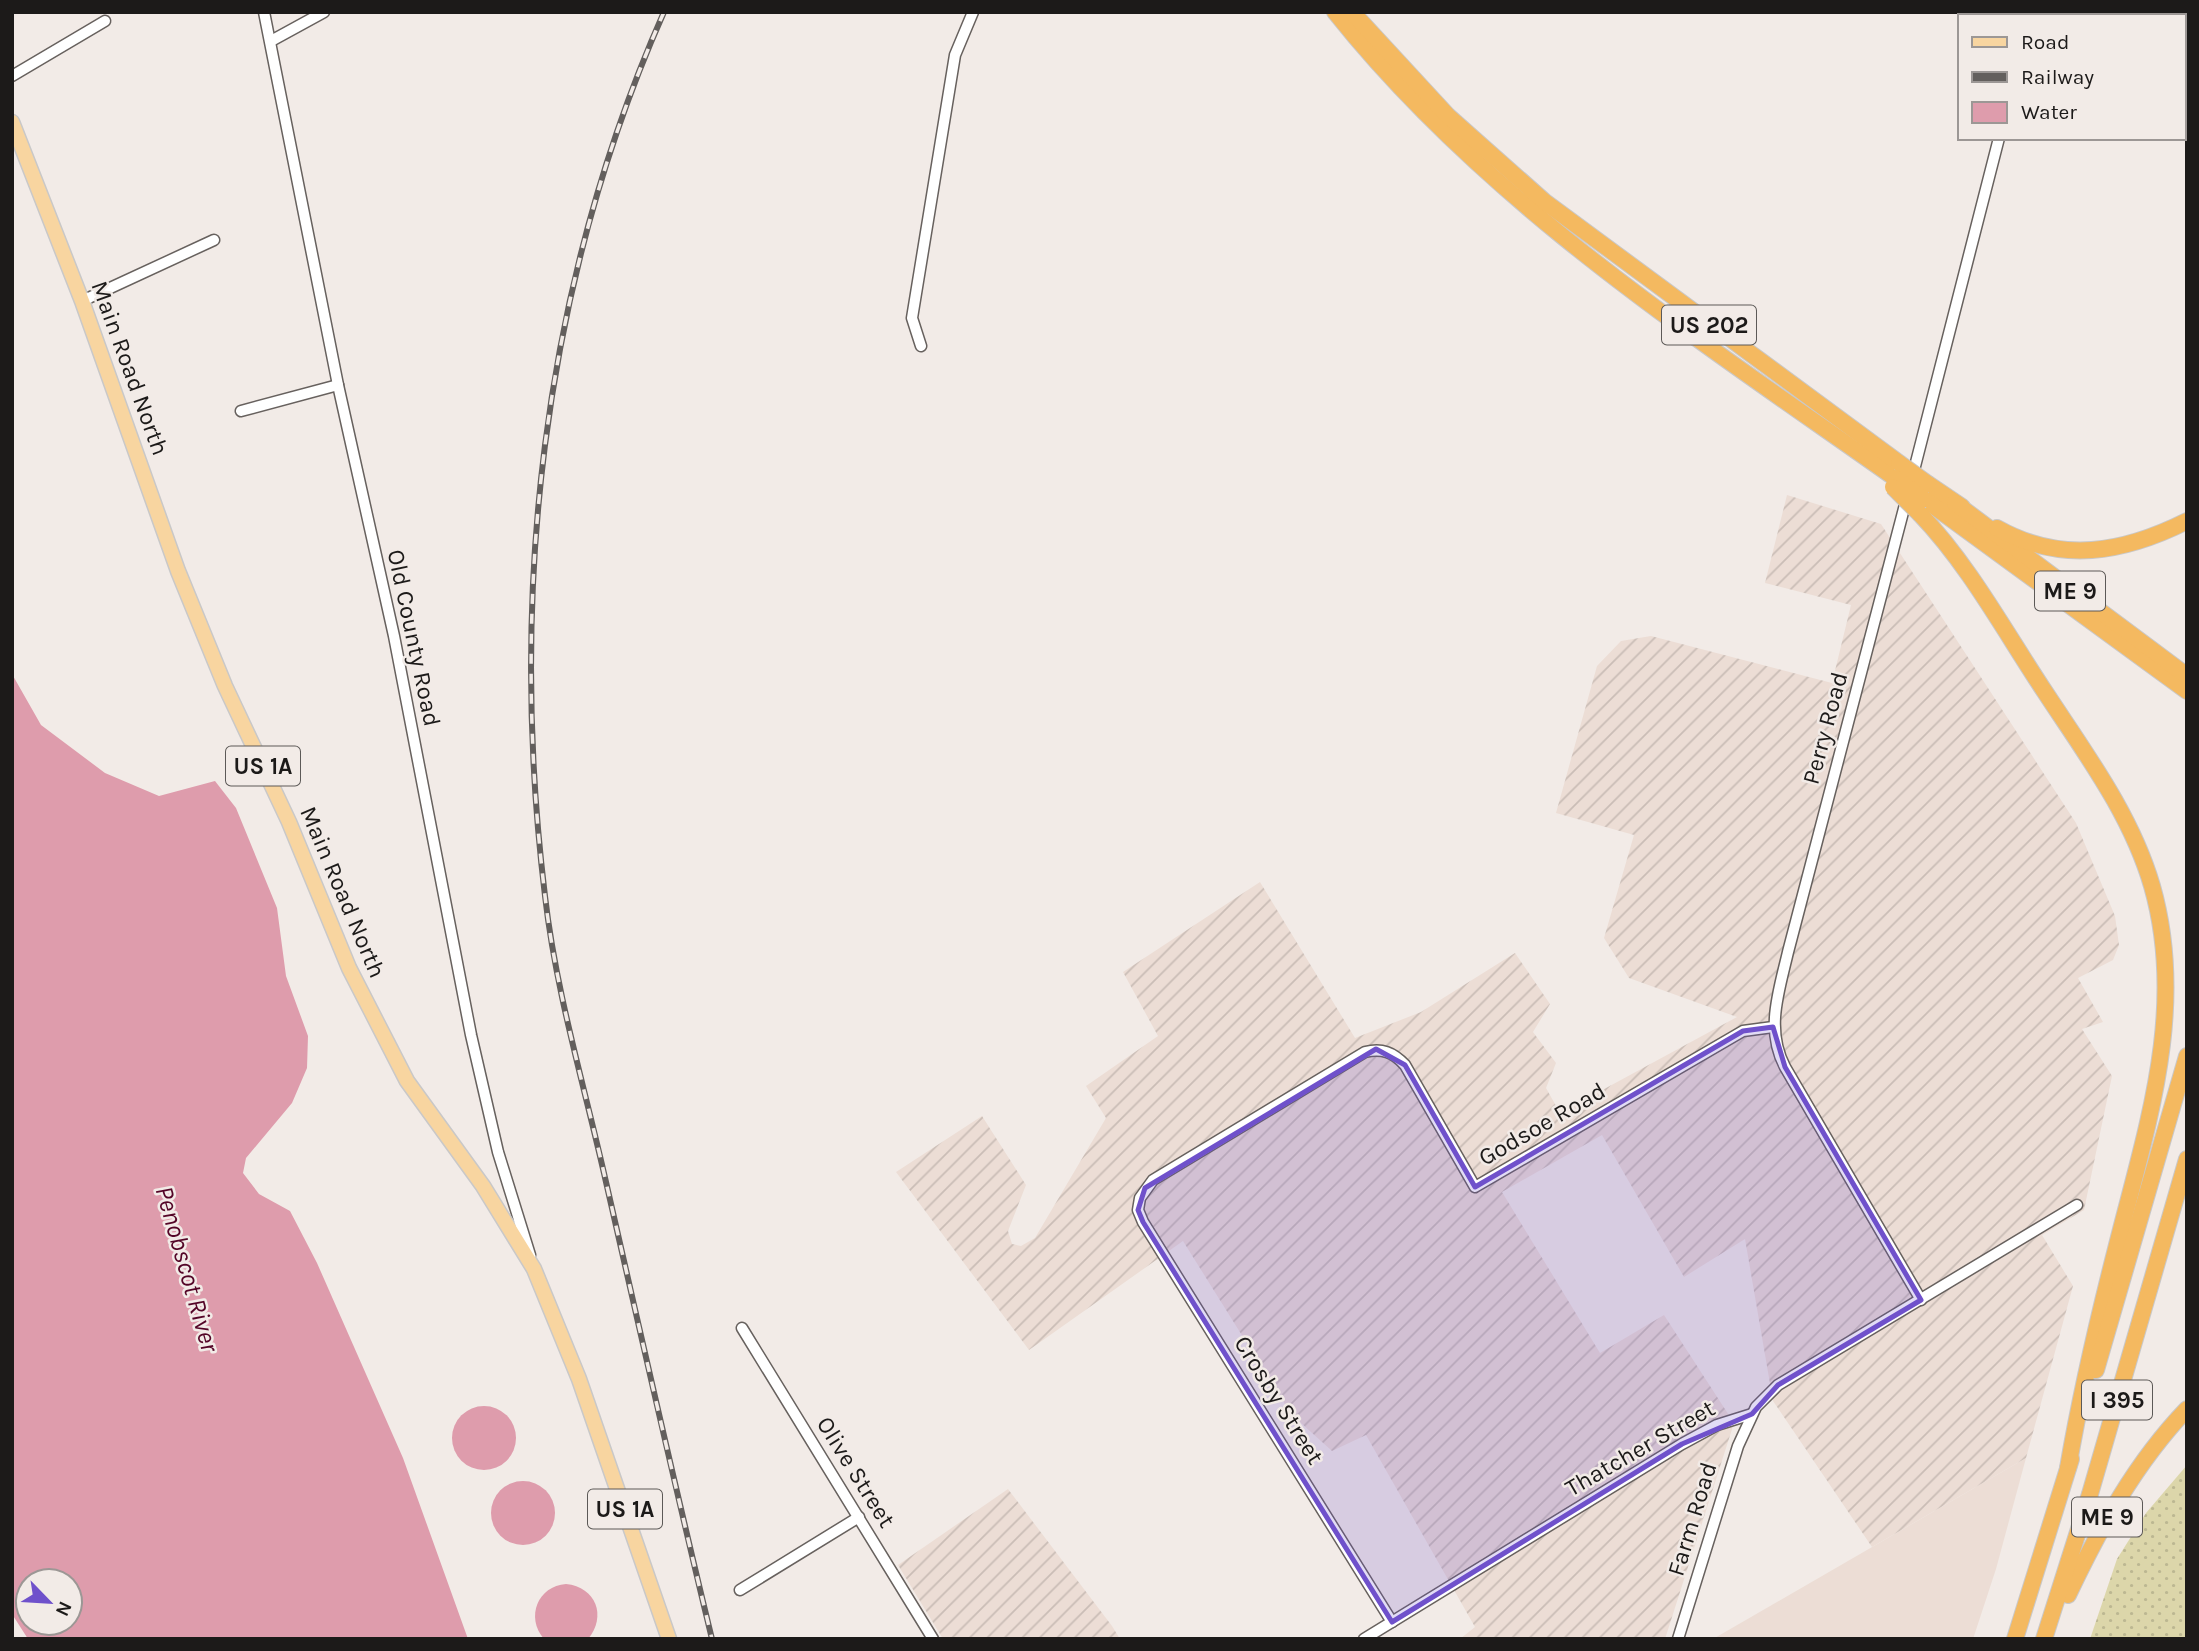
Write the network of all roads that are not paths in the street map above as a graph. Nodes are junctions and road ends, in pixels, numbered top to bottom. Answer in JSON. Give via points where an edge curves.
{"nodes":[{"id":1,"x":264,"y":12,"type":"edge"},
{"id":2,"x":324,"y":12,"type":"edge"},
{"id":3,"x":973,"y":12,"type":"edge"},
{"id":4,"x":1335,"y":12,"type":"edge"},
{"id":5,"x":1352,"y":12,"type":"edge"},
{"id":6,"x":105,"y":21,"type":"dead end"},
{"id":7,"x":271,"y":41,"type":"junction"},
{"id":8,"x":12,"y":76,"type":"edge"},
{"id":9,"x":12,"y":121,"type":"edge"},
{"id":10,"x":1998,"y":140,"type":"edge"},
{"id":11,"x":214,"y":240,"type":"dead end"},
{"id":12,"x":82,"y":301,"type":"junction"},
{"id":13,"x":921,"y":346,"type":"dead end"},
{"id":14,"x":338,"y":385,"type":"junction"},
{"id":15,"x":241,"y":411,"type":"dead end"},
{"id":16,"x":1846,"y":445,"type":"joint"},
{"id":17,"x":1895,"y":476,"type":"junction"},
{"id":18,"x":1924,"y":499,"type":"junction"},
{"id":19,"x":1955,"y":503,"type":"junction"},
{"id":20,"x":2187,"y":521,"type":"edge"},
{"id":21,"x":2187,"y":676,"type":"edge"},
{"id":22,"x":2187,"y":691,"type":"edge"},
{"id":23,"x":1773,"y":1027,"type":"junction"},
{"id":24,"x":2187,"y":1056,"type":"edge"},
{"id":25,"x":2187,"y":1159,"type":"edge"},
{"id":26,"x":1140,"y":1198,"type":"joint"},
{"id":27,"x":2077,"y":1205,"type":"dead end"},
{"id":28,"x":534,"y":1269,"type":"junction"},
{"id":29,"x":1921,"y":1300,"type":"junction"},
{"id":30,"x":742,"y":1328,"type":"dead end"},
{"id":31,"x":2187,"y":1409,"type":"edge"},
{"id":32,"x":1752,"y":1414,"type":"junction"},
{"id":33,"x":2068,"y":1468,"type":"junction"},
{"id":34,"x":859,"y":1517,"type":"junction"},
{"id":35,"x":740,"y":1590,"type":"dead end"},
{"id":36,"x":1392,"y":1622,"type":"junction"},
{"id":37,"x":669,"y":1639,"type":"edge"},
{"id":38,"x":933,"y":1639,"type":"edge"},
{"id":39,"x":1364,"y":1639,"type":"edge"},
{"id":40,"x":1678,"y":1639,"type":"edge"},
{"id":41,"x":2015,"y":1639,"type":"edge"},
{"id":42,"x":2046,"y":1639,"type":"edge"}],
"edges":[{"from":1,"to":7,"type":"street","name":"Old County Road"},
{"from":2,"to":7,"type":"street"},
{"from":3,"to":13,"type":"street","via":[[955,55],[912,318]]},
{"from":4,"to":16,"type":"highway","number":"US 202","via":[[1434,123],[1534,214]]},
{"from":5,"to":17,"type":"highway","number":"US 202","via":[[1448,116],[1545,202]]},
{"from":6,"to":8,"type":"street"},
{"from":7,"to":14,"type":"street","name":"Old County Road"},
{"from":9,"to":12,"type":"main road","name":"Main Road North","number":"US 1A"},
{"from":10,"to":23,"type":"street","name":"Perry Road","via":[[1788,952]]},
{"from":11,"to":12,"type":"street"},
{"from":12,"to":28,"type":"main road","name":"Main Road North","number":"US 1A","via":[[178,571],[349,968],[407,1080],[483,1186]]},
{"from":14,"to":15,"type":"street"},
{"from":14,"to":28,"type":"street","name":"Old County Road","via":[[394,636],[477,1061],[498,1152]]},
{"from":16,"to":17,"type":"highway","number":"ME 9"},
{"from":17,"to":18,"type":"highway","number":"US 202","bridge":true},
{"from":17,"to":18,"type":"highway","number":"ME 9","bridge":true},
{"from":18,"to":19,"type":"highway","number":"US 202"},
{"from":18,"to":22,"type":"highway"},
{"from":18,"to":33,"type":"highway","number":"ME 9","via":[[1960,565],[2113,797],[2145,866],[2163,937],[2167,1004],[2160,1069],[2093,1341]]},
{"from":19,"to":20,"type":"highway","via":[[2021,540],[2067,552],[2128,545]]},
{"from":19,"to":21,"type":"highway","number":"ME 9"},
{"from":23,"to":26,"type":"street","name":"Godsoe Road","via":[[1743,1031],[1475,1188],[1405,1065],[1387,1051],[1365,1052],[1153,1180]]},
{"from":23,"to":29,"type":"street","name":"Perry Road","via":[[1785,1068]]},
{"from":24,"to":33,"type":"highway","number":"I 395"},
{"from":25,"to":42,"type":"highway","number":"I 395"},
{"from":26,"to":36,"type":"street","name":"Crosby Street","via":[[1143,1222]]},
{"from":27,"to":29,"type":"street","name":"Thatcher Street"},
{"from":28,"to":37,"type":"main road","name":"Main Road North","number":"US 1A","via":[[579,1379]]},
{"from":29,"to":32,"type":"street","name":"Thatcher Street","via":[[1778,1385]]},
{"from":30,"to":34,"type":"street","name":"Olive Street"},
{"from":31,"to":42,"type":"highway","number":"ME 9","via":[[2148,1454],[2113,1506]]},
{"from":32,"to":36,"type":"street","name":"Thatcher Street","via":[[1717,1425],[1682,1444]]},
{"from":32,"to":40,"type":"street","name":"Farm Road","via":[[1733,1458]]},
{"from":33,"to":41,"type":"highway","number":"I 395"},
{"from":34,"to":35,"type":"street"},
{"from":34,"to":38,"type":"street","name":"Olive Street"},
{"from":36,"to":39,"type":"street","name":"Thatcher Street"}]}
